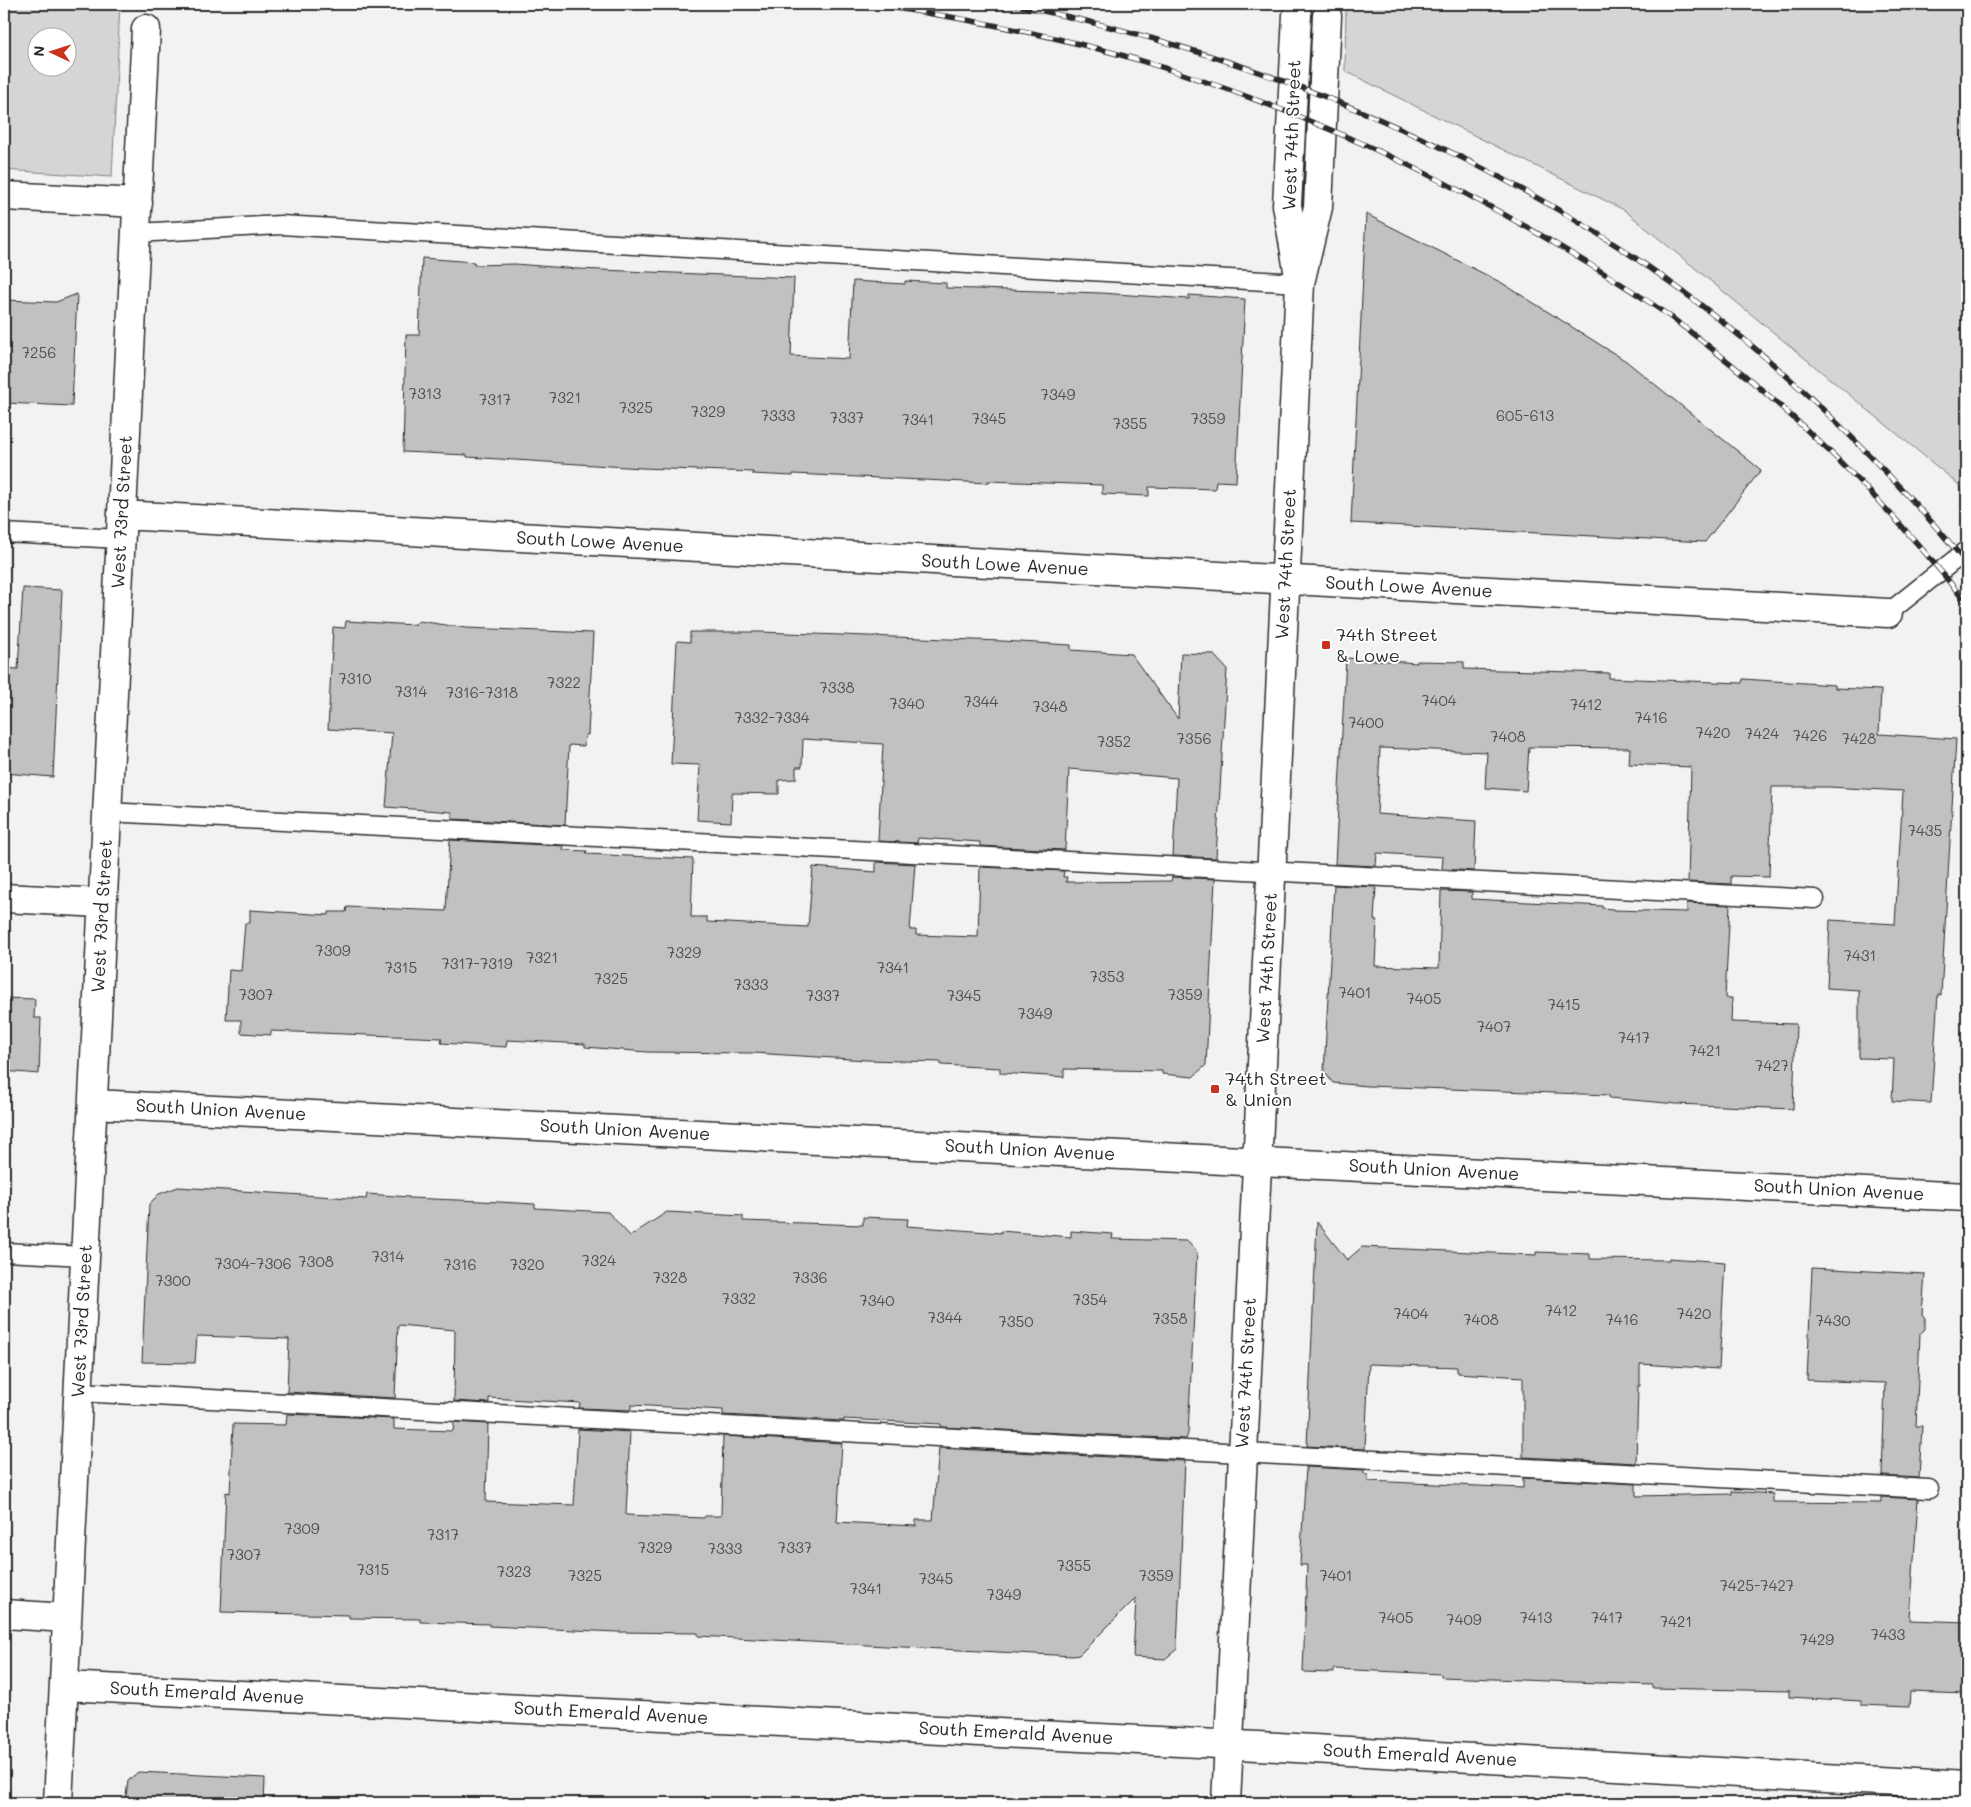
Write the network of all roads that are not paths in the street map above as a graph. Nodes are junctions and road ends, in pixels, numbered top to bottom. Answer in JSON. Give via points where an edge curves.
{"nodes":[{"id":1,"x":1297,"y":15,"type":"dead end"},
{"id":2,"x":1328,"y":16,"type":"dead end"},
{"id":3,"x":146,"y":29,"type":"dead end"},
{"id":4,"x":4,"y":196,"type":"edge"},
{"id":5,"x":138,"y":204,"type":"junction"},
{"id":6,"x":136,"y":233,"type":"junction"},
{"id":7,"x":1300,"y":283,"type":"junction"},
{"id":8,"x":121,"y":527,"type":"junction"},
{"id":9,"x":4,"y":533,"type":"edge"},
{"id":10,"x":1967,"y":550,"type":"edge"},
{"id":11,"x":1286,"y":580,"type":"junction"},
{"id":12,"x":1888,"y":613,"type":"joint"},
{"id":13,"x":107,"y":812,"type":"junction"},
{"id":14,"x":1272,"y":871,"type":"junction"},
{"id":15,"x":4,"y":898,"type":"edge"},
{"id":16,"x":1815,"y":899,"type":"dead end"},
{"id":17,"x":102,"y":903,"type":"junction"},
{"id":18,"x":93,"y":1104,"type":"junction"},
{"id":19,"x":1257,"y":1161,"type":"junction"},
{"id":20,"x":1967,"y":1197,"type":"edge"},
{"id":21,"x":4,"y":1252,"type":"edge"},
{"id":22,"x":85,"y":1256,"type":"junction"},
{"id":23,"x":78,"y":1392,"type":"junction"},
{"id":24,"x":1242,"y":1453,"type":"junction"},
{"id":25,"x":1929,"y":1489,"type":"dead end"},
{"id":26,"x":4,"y":1614,"type":"edge"},
{"id":27,"x":67,"y":1618,"type":"junction"},
{"id":28,"x":64,"y":1686,"type":"junction"},
{"id":29,"x":1228,"y":1744,"type":"junction"},
{"id":30,"x":1967,"y":1786,"type":"edge"},
{"id":31,"x":58,"y":1803,"type":"edge"},
{"id":32,"x":1226,"y":1803,"type":"edge"}],
"edges":[{"from":1,"to":7,"type":"street","name":"West 74th Street","via":[[1287,206]]},
{"from":2,"to":7,"type":"street","name":"West 74th Street","via":[[1318,207]]},
{"from":3,"to":5,"type":"street","name":"West 73rd Street"},
{"from":4,"to":5,"type":"street"},
{"from":5,"to":6,"type":"street","name":"West 73rd Street"},
{"from":6,"to":7,"type":"lane","via":[[281,225]]},
{"from":6,"to":8,"type":"street","name":"West 73rd Street"},
{"from":7,"to":11,"type":"street","name":"West 74th Street"},
{"from":8,"to":9,"type":"lane"},
{"from":8,"to":11,"type":"street","name":"South Lowe Avenue"},
{"from":8,"to":13,"type":"street","name":"West 73rd Street"},
{"from":10,"to":12,"type":"lane"},
{"from":11,"to":12,"type":"street","name":"South Lowe Avenue"},
{"from":11,"to":14,"type":"street","name":"West 74th Street"},
{"from":13,"to":14,"type":"lane"},
{"from":13,"to":17,"type":"street","name":"West 73rd Street"},
{"from":14,"to":16,"type":"lane"},
{"from":14,"to":19,"type":"street","name":"West 74th Street"},
{"from":15,"to":17,"type":"street"},
{"from":17,"to":18,"type":"street","name":"West 73rd Street"},
{"from":18,"to":19,"type":"street","name":"South Union Avenue"},
{"from":18,"to":22,"type":"street","name":"West 73rd Street"},
{"from":19,"to":20,"type":"street","name":"South Union Avenue"},
{"from":19,"to":24,"type":"street","name":"West 74th Street"},
{"from":21,"to":22,"type":"lane"},
{"from":22,"to":23,"type":"street","name":"West 73rd Street"},
{"from":23,"to":24,"type":"lane"},
{"from":23,"to":27,"type":"street","name":"West 73rd Street"},
{"from":24,"to":25,"type":"lane"},
{"from":24,"to":29,"type":"street","name":"West 74th Street"},
{"from":26,"to":27,"type":"street"},
{"from":27,"to":28,"type":"street","name":"West 73rd Street"},
{"from":28,"to":29,"type":"street","name":"South Emerald Avenue"},
{"from":28,"to":31,"type":"street","name":"West 73rd Street"},
{"from":29,"to":30,"type":"street","name":"South Emerald Avenue"},
{"from":29,"to":32,"type":"street","name":"West 74th Street"}]}
